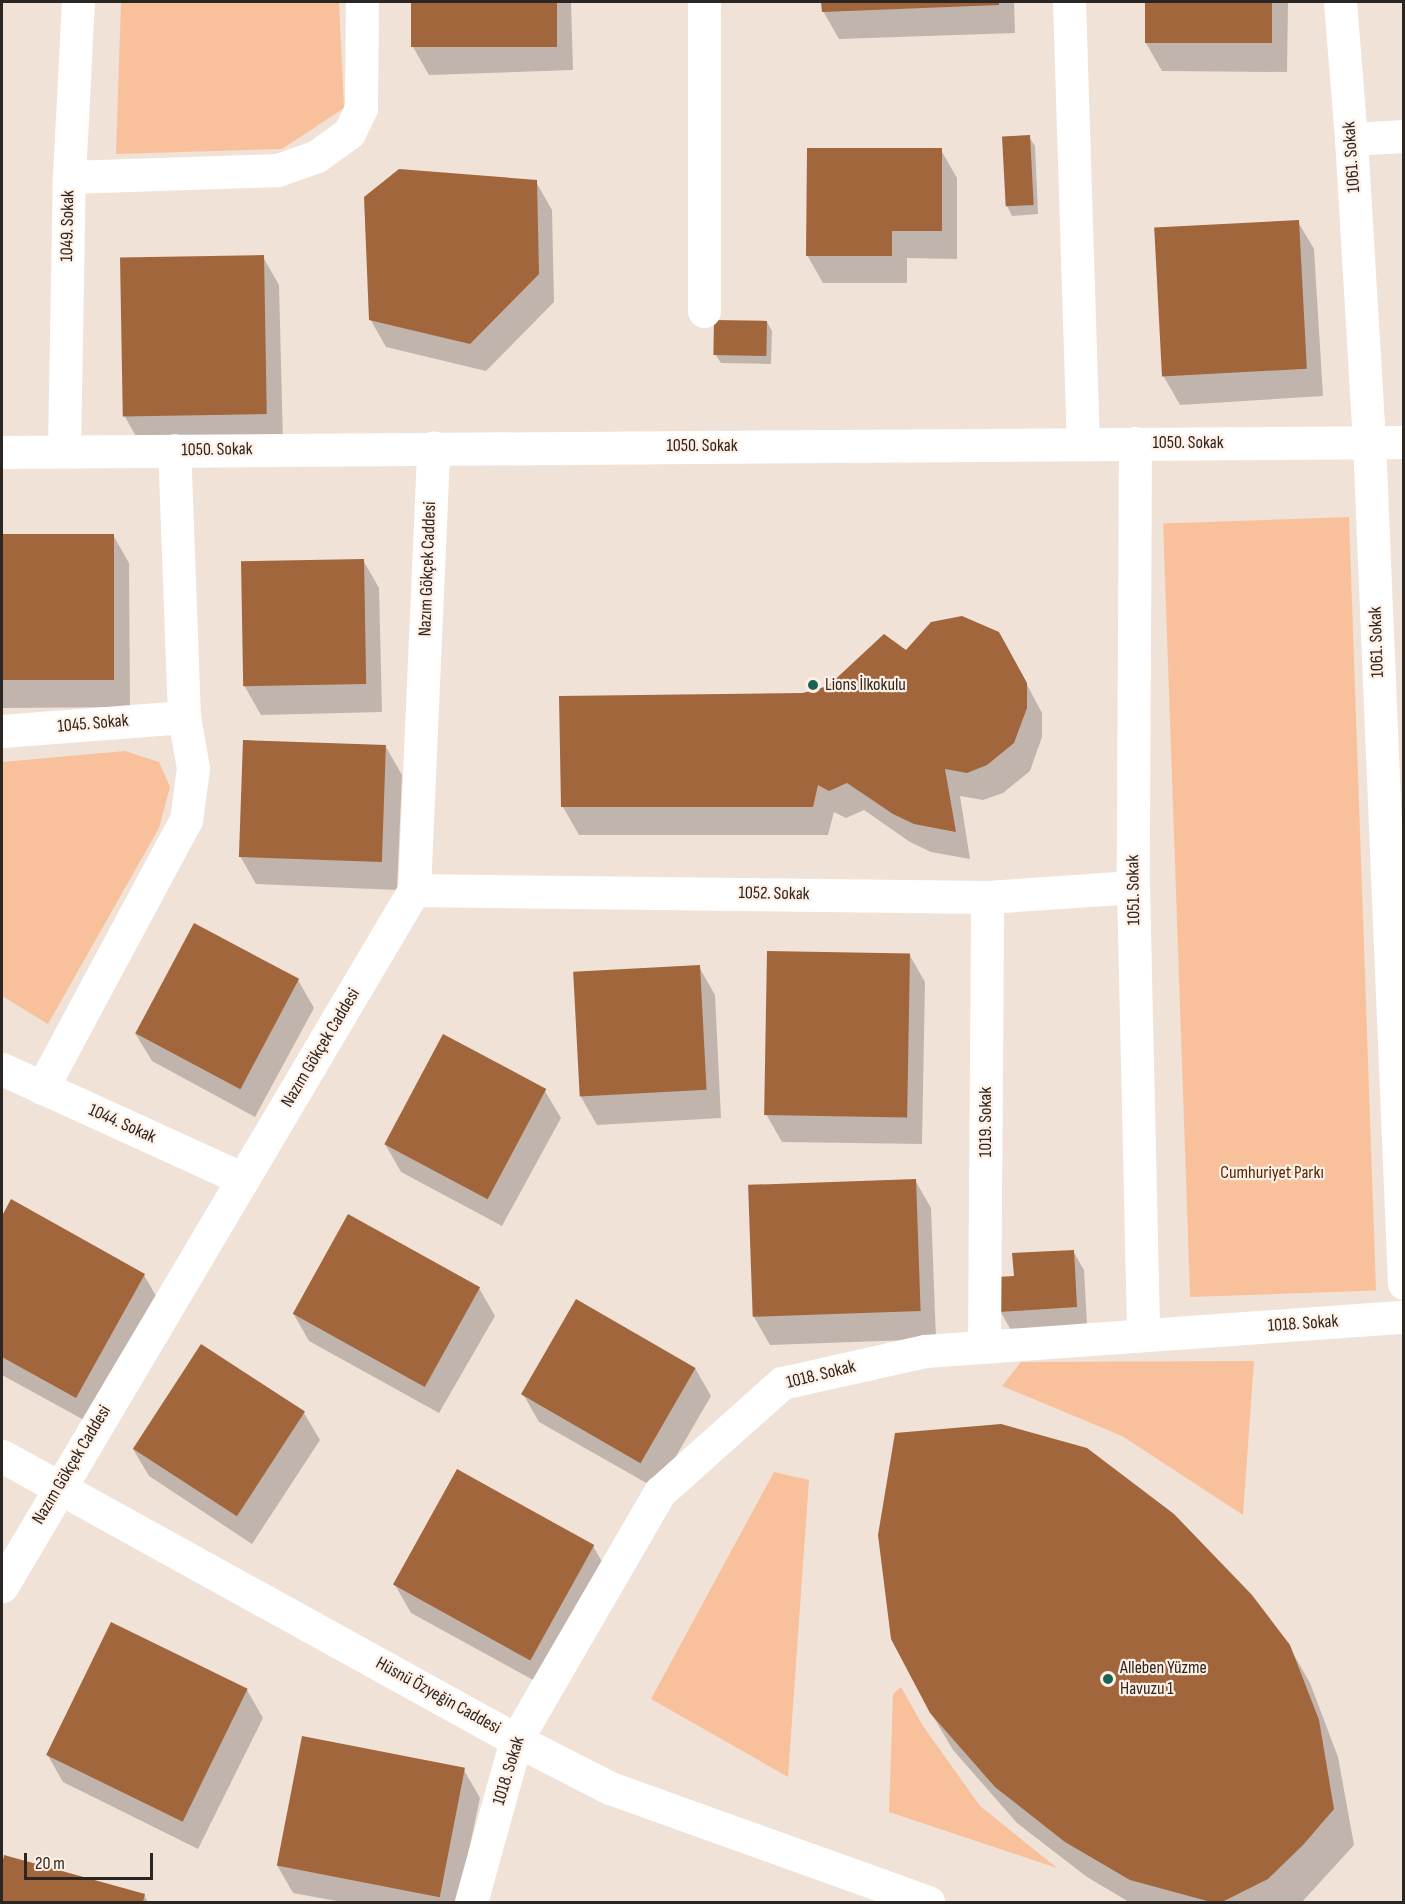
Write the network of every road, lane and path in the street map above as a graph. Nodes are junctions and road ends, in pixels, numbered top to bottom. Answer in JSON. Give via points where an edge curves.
{"nodes":[{"id":1,"x":78,"y":2,"type":"edge"},
{"id":2,"x":362,"y":2,"type":"edge"},
{"id":3,"x":705,"y":2,"type":"edge"},
{"id":4,"x":1069,"y":2,"type":"edge"},
{"id":5,"x":1340,"y":2,"type":"edge"},
{"id":6,"x":1404,"y":136,"type":"edge"},
{"id":7,"x":1351,"y":140,"type":"junction"},
{"id":8,"x":69,"y":177,"type":"junction"},
{"id":9,"x":705,"y":311,"type":"dead end"},
{"id":10,"x":1369,"y":441,"type":"junction"},
{"id":11,"x":1404,"y":442,"type":"edge"},
{"id":12,"x":1135,"y":443,"type":"junction"},
{"id":13,"x":1083,"y":444,"type":"junction"},
{"id":14,"x":433,"y":447,"type":"junction"},
{"id":15,"x":174,"y":450,"type":"junction"},
{"id":16,"x":64,"y":451,"type":"junction"},
{"id":17,"x":2,"y":452,"type":"edge"},
{"id":18,"x":184,"y":717,"type":"junction"},
{"id":19,"x":1392,"y":730,"type":"edge"},
{"id":20,"x":2,"y":731,"type":"edge"},
{"id":21,"x":1133,"y":887,"type":"junction"},
{"id":22,"x":414,"y":890,"type":"junction"},
{"id":23,"x":987,"y":897,"type":"junction"},
{"id":24,"x":2,"y":1069,"type":"edge"},
{"id":25,"x":42,"y":1088,"type":"junction"},
{"id":26,"x":243,"y":1179,"type":"junction"},
{"id":27,"x":1404,"y":1283,"type":"edge"},
{"id":28,"x":1404,"y":1317,"type":"edge"},
{"id":29,"x":1143,"y":1335,"type":"junction"},
{"id":30,"x":984,"y":1347,"type":"junction"},
{"id":31,"x":2,"y":1456,"type":"edge"},
{"id":32,"x":59,"y":1487,"type":"junction"},
{"id":33,"x":2,"y":1586,"type":"edge"},
{"id":34,"x":516,"y":1740,"type":"junction"},
{"id":35,"x":471,"y":1902,"type":"edge"},
{"id":36,"x":928,"y":1902,"type":"edge"}],
"edges":[{"from":1,"to":8,"type":"street","name":"1049. Sokak"},
{"from":2,"to":8,"type":"street","via":[[361,108],[349,133],[317,156],[278,170]]},
{"from":3,"to":9,"type":"street"},
{"from":4,"to":13,"type":"street"},
{"from":5,"to":7,"type":"street","name":"1061. Sokak"},
{"from":6,"to":7,"type":"street"},
{"from":7,"to":10,"type":"street","name":"1061. Sokak"},
{"from":8,"to":16,"type":"street","name":"1049. Sokak"},
{"from":10,"to":11,"type":"street","name":"1050. Sokak"},
{"from":10,"to":12,"type":"street","name":"1050. Sokak"},
{"from":10,"to":19,"type":"street","name":"1061. Sokak"},
{"from":12,"to":13,"type":"street","name":"1050. Sokak"},
{"from":12,"to":21,"type":"street","name":"1051. Sokak"},
{"from":13,"to":14,"type":"street","name":"1050. Sokak"},
{"from":14,"to":15,"type":"street","name":"1050. Sokak"},
{"from":14,"to":22,"type":"street","name":"Nazım Gökçek Caddesi"},
{"from":15,"to":16,"type":"street","name":"1050. Sokak"},
{"from":15,"to":18,"type":"street"},
{"from":16,"to":17,"type":"street","name":"1050. Sokak"},
{"from":18,"to":20,"type":"street","name":"1045. Sokak"},
{"from":18,"to":25,"type":"street","via":[[194,768],[186,820]]},
{"from":19,"to":27,"type":"street","name":"1061. Sokak"},
{"from":21,"to":23,"type":"street","name":"1052. Sokak"},
{"from":21,"to":29,"type":"street","name":"1051. Sokak"},
{"from":22,"to":23,"type":"street","name":"1052. Sokak"},
{"from":22,"to":26,"type":"street","name":"Nazım Gökçek Caddesi"},
{"from":23,"to":30,"type":"street","name":"1019. Sokak"},
{"from":24,"to":25,"type":"street","name":"1044. Sokak"},
{"from":25,"to":26,"type":"street","name":"1044. Sokak"},
{"from":26,"to":32,"type":"street","name":"Nazım Gökçek Caddesi"},
{"from":28,"to":29,"type":"street","name":"1018. Sokak"},
{"from":29,"to":30,"type":"street","name":"1018. Sokak"},
{"from":30,"to":34,"type":"street","name":"1018. Sokak","via":[[925,1351],[782,1383],[660,1492]]},
{"from":31,"to":32,"type":"street","name":"Hüsnü Özyeğin Caddesi"},
{"from":32,"to":33,"type":"street","name":"Nazım Gökçek Caddesi"},
{"from":32,"to":34,"type":"street","name":"Hüsnü Özyeğin Caddesi"},
{"from":34,"to":35,"type":"street","name":"1018. Sokak"},
{"from":34,"to":36,"type":"street","name":"Hüsnü Özyeğin Caddesi","via":[[610,1788]]}]}
